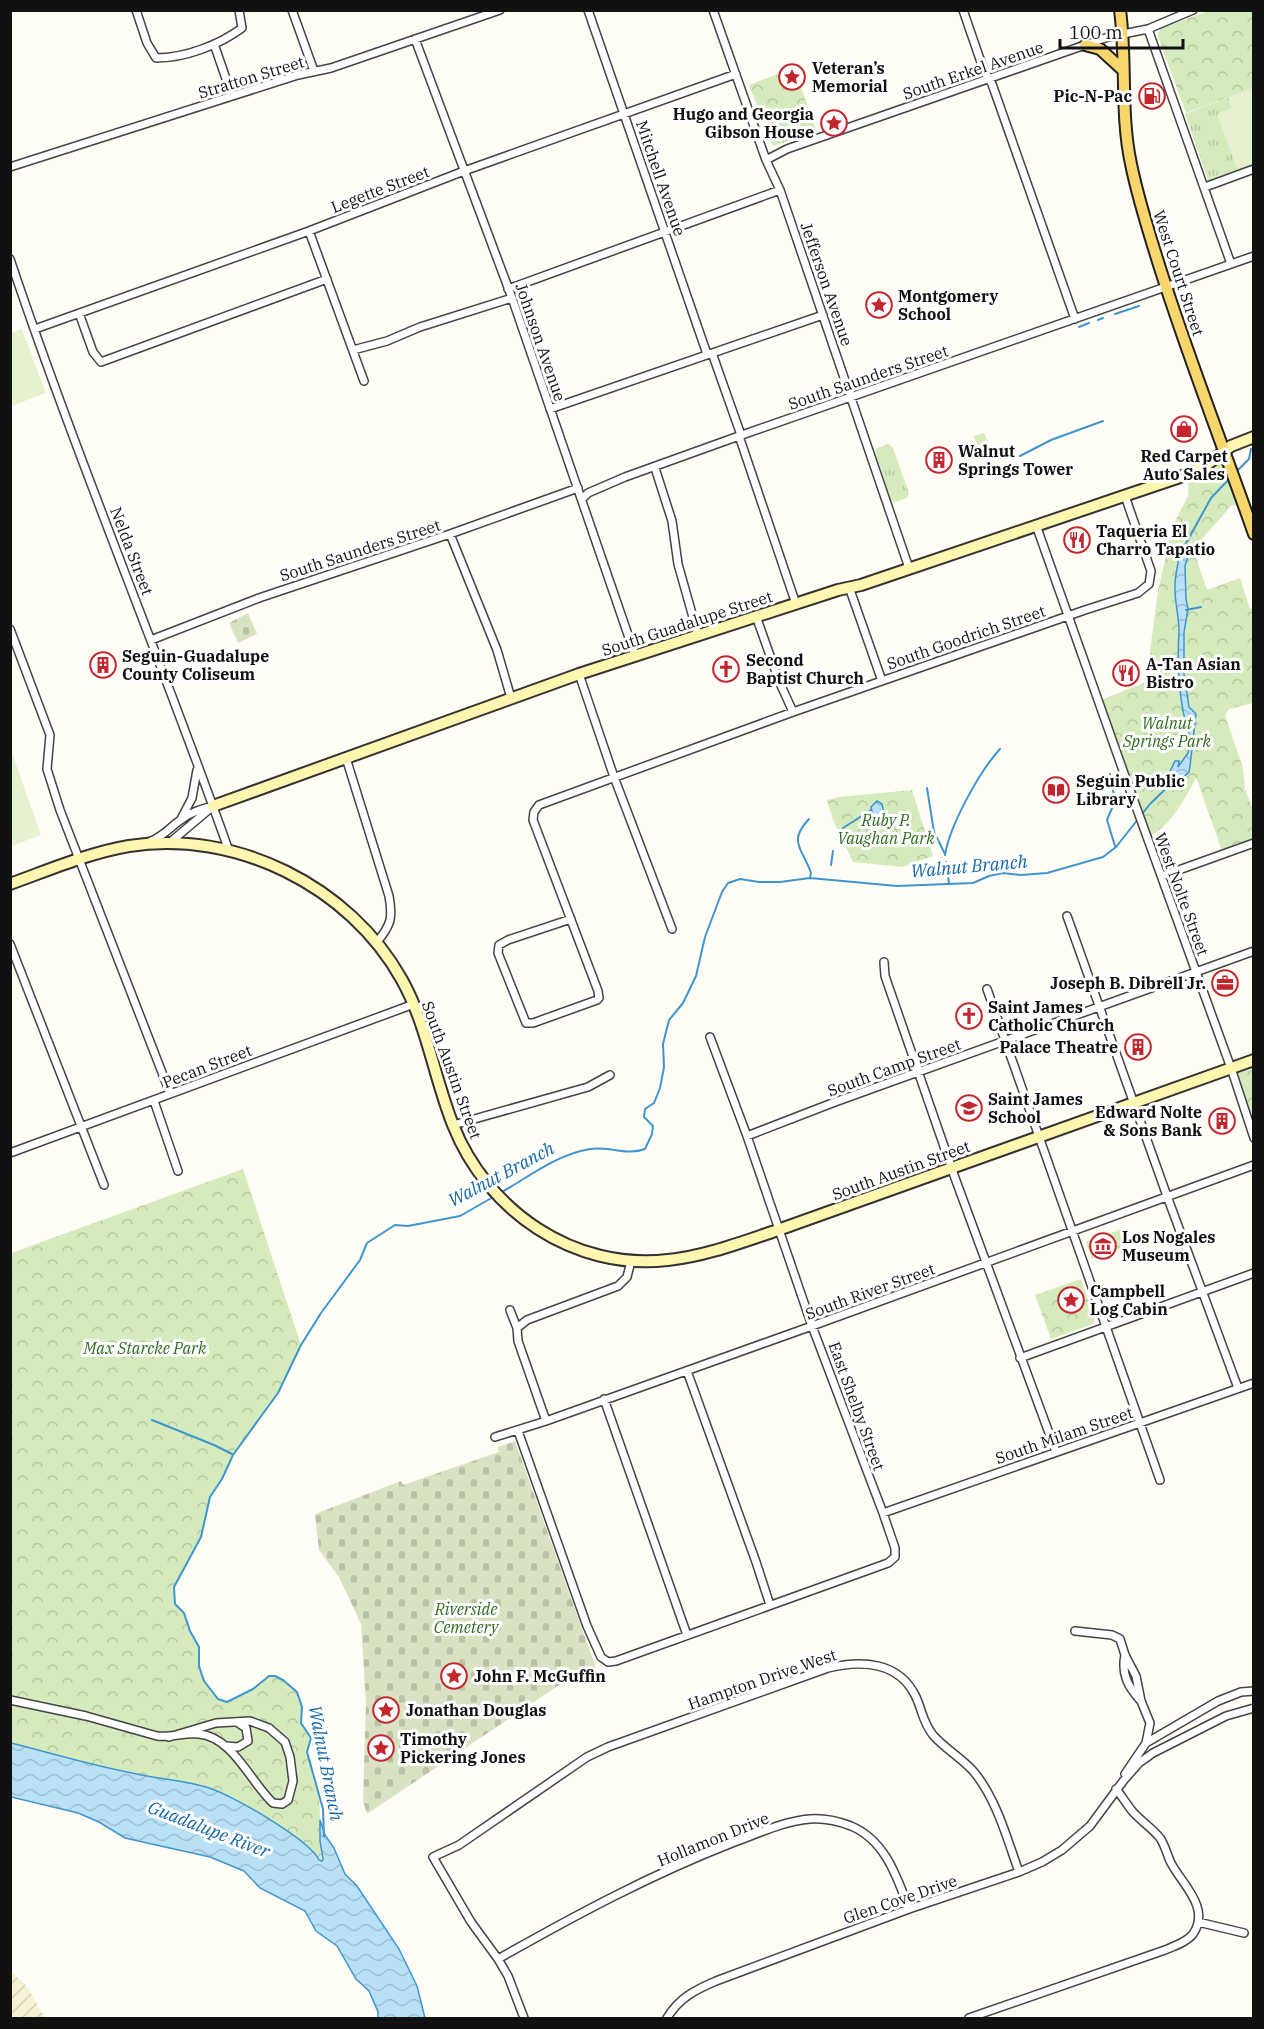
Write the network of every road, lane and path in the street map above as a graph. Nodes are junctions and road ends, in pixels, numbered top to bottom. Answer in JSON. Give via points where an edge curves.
{"nodes":[{"id":1,"x":136,"y":10,"type":"edge"},
{"id":2,"x":239,"y":10,"type":"edge"},
{"id":3,"x":292,"y":10,"type":"edge"},
{"id":4,"x":474,"y":10,"type":"edge"},
{"id":5,"x":500,"y":10,"type":"edge"},
{"id":6,"x":588,"y":10,"type":"edge"},
{"id":7,"x":713,"y":10,"type":"edge"},
{"id":8,"x":963,"y":10,"type":"edge"},
{"id":9,"x":1120,"y":10,"type":"edge"},
{"id":10,"x":1193,"y":10,"type":"edge"},
{"id":11,"x":477,"y":18,"type":"junction"},
{"id":12,"x":1148,"y":29,"type":"junction"},
{"id":13,"x":1123,"y":34,"type":"junction"},
{"id":14,"x":415,"y":39,"type":"junction"},
{"id":15,"x":214,"y":44,"type":"junction"},
{"id":16,"x":1086,"y":45,"type":"junction"},
{"id":17,"x":1123,"y":70,"type":"junction"},
{"id":18,"x":314,"y":71,"type":"junction"},
{"id":19,"x":736,"y":74,"type":"junction"},
{"id":20,"x":989,"y":78,"type":"junction"},
{"id":21,"x":232,"y":96,"type":"junction"},
{"id":22,"x":625,"y":114,"type":"junction"},
{"id":23,"x":766,"y":160,"type":"junction"},
{"id":24,"x":10,"y":167,"type":"edge"},
{"id":25,"x":1254,"y":169,"type":"edge"},
{"id":26,"x":464,"y":171,"type":"junction"},
{"id":27,"x":1205,"y":187,"type":"junction"},
{"id":28,"x":780,"y":190,"type":"junction"},
{"id":29,"x":309,"y":231,"type":"junction"},
{"id":30,"x":666,"y":232,"type":"junction"},
{"id":31,"x":1254,"y":256,"type":"edge"},
{"id":32,"x":10,"y":260,"type":"edge"},
{"id":33,"x":1231,"y":264,"type":"junction"},
{"id":34,"x":327,"y":279,"type":"junction"},
{"id":35,"x":1166,"y":287,"type":"junction"},
{"id":36,"x":508,"y":289,"type":"junction"},
{"id":37,"x":512,"y":298,"type":"junction"},
{"id":38,"x":79,"y":313,"type":"junction"},
{"id":39,"x":823,"y":315,"type":"junction"},
{"id":40,"x":1075,"y":319,"type":"junction"},
{"id":41,"x":35,"y":329,"type":"junction"},
{"id":42,"x":353,"y":350,"type":"junction"},
{"id":43,"x":710,"y":354,"type":"junction"},
{"id":44,"x":364,"y":381,"type":"dead end"},
{"id":45,"x":851,"y":397,"type":"junction"},
{"id":46,"x":550,"y":409,"type":"junction"},
{"id":47,"x":740,"y":436,"type":"junction"},
{"id":48,"x":1254,"y":437,"type":"edge"},
{"id":49,"x":1223,"y":451,"type":"junction"},
{"id":50,"x":655,"y":468,"type":"junction"},
{"id":51,"x":578,"y":488,"type":"junction"},
{"id":52,"x":1125,"y":496,"type":"junction"},
{"id":53,"x":582,"y":499,"type":"junction"},
{"id":54,"x":1036,"y":525,"type":"junction"},
{"id":55,"x":450,"y":534,"type":"junction"},
{"id":56,"x":1254,"y":534,"type":"edge"},
{"id":57,"x":909,"y":568,"type":"junction"},
{"id":58,"x":849,"y":587,"type":"junction"},
{"id":59,"x":796,"y":604,"type":"junction"},
{"id":60,"x":756,"y":616,"type":"junction"},
{"id":61,"x":1068,"y":616,"type":"junction"},
{"id":62,"x":10,"y":629,"type":"edge"},
{"id":63,"x":698,"y":635,"type":"junction"},
{"id":64,"x":152,"y":640,"type":"junction"},
{"id":65,"x":635,"y":655,"type":"junction"},
{"id":66,"x":579,"y":674,"type":"junction"},
{"id":67,"x":882,"y":681,"type":"junction"},
{"id":68,"x":511,"y":698,"type":"junction"},
{"id":69,"x":793,"y":712,"type":"junction"},
{"id":70,"x":346,"y":758,"type":"junction"},
{"id":71,"x":198,"y":767,"type":"junction"},
{"id":72,"x":614,"y":777,"type":"junction"},
{"id":73,"x":213,"y":806,"type":"junction"},
{"id":74,"x":181,"y":819,"type":"junction"},
{"id":75,"x":1254,"y":843,"type":"edge"},
{"id":76,"x":144,"y":844,"type":"junction"},
{"id":77,"x":168,"y":844,"type":"junction"},
{"id":78,"x":229,"y":851,"type":"junction"},
{"id":79,"x":79,"y":859,"type":"junction"},
{"id":80,"x":1162,"y":876,"type":"junction"},
{"id":81,"x":10,"y":884,"type":"edge"},
{"id":82,"x":1067,"y":916,"type":"dead end"},
{"id":83,"x":571,"y":919,"type":"junction"},
{"id":84,"x":672,"y":929,"type":"dead end"},
{"id":85,"x":377,"y":942,"type":"junction"},
{"id":86,"x":10,"y":944,"type":"edge"},
{"id":87,"x":1254,"y":951,"type":"edge"},
{"id":88,"x":884,"y":962,"type":"dead end"},
{"id":89,"x":1195,"y":971,"type":"junction"},
{"id":90,"x":987,"y":989,"type":"dead end"},
{"id":91,"x":414,"y":1004,"type":"junction"},
{"id":92,"x":1099,"y":1006,"type":"junction"},
{"id":93,"x":710,"y":1037,"type":"dead end"},
{"id":94,"x":1006,"y":1040,"type":"junction"},
{"id":95,"x":1254,"y":1060,"type":"edge"},
{"id":96,"x":1232,"y":1068,"type":"junction"},
{"id":97,"x":918,"y":1073,"type":"junction"},
{"id":98,"x":610,"y":1075,"type":"dead end"},
{"id":99,"x":170,"y":1093,"type":"junction"},
{"id":100,"x":154,"y":1101,"type":"junction"},
{"id":101,"x":1134,"y":1102,"type":"junction"},
{"id":102,"x":453,"y":1125,"type":"junction"},
{"id":103,"x":80,"y":1127,"type":"junction"},
{"id":104,"x":747,"y":1136,"type":"junction"},
{"id":105,"x":1038,"y":1136,"type":"junction"},
{"id":106,"x":1254,"y":1138,"type":"edge"},
{"id":107,"x":10,"y":1153,"type":"edge"},
{"id":108,"x":1254,"y":1165,"type":"edge"},
{"id":109,"x":952,"y":1167,"type":"junction"},
{"id":110,"x":177,"y":1172,"type":"dead end"},
{"id":111,"x":104,"y":1185,"type":"dead end"},
{"id":112,"x":1167,"y":1196,"type":"junction"},
{"id":113,"x":778,"y":1230,"type":"junction"},
{"id":114,"x":1071,"y":1232,"type":"junction"},
{"id":115,"x":631,"y":1261,"type":"junction"},
{"id":116,"x":986,"y":1263,"type":"junction"},
{"id":117,"x":1254,"y":1274,"type":"edge"},
{"id":118,"x":1202,"y":1293,"type":"junction"},
{"id":119,"x":510,"y":1310,"type":"dead end"},
{"id":120,"x":812,"y":1326,"type":"junction"},
{"id":121,"x":517,"y":1328,"type":"junction"},
{"id":122,"x":1105,"y":1328,"type":"junction"},
{"id":123,"x":1020,"y":1358,"type":"junction"},
{"id":124,"x":687,"y":1371,"type":"junction"},
{"id":125,"x":1254,"y":1383,"type":"edge"},
{"id":126,"x":1238,"y":1388,"type":"junction"},
{"id":127,"x":604,"y":1399,"type":"junction"},
{"id":128,"x":546,"y":1421,"type":"junction"},
{"id":129,"x":1141,"y":1422,"type":"junction"},
{"id":130,"x":518,"y":1431,"type":"junction"},
{"id":131,"x":495,"y":1437,"type":"dead end"},
{"id":132,"x":1056,"y":1452,"type":"junction"},
{"id":133,"x":1160,"y":1480,"type":"dead end"},
{"id":134,"x":884,"y":1513,"type":"junction"},
{"id":135,"x":770,"y":1605,"type":"junction"},
{"id":136,"x":1075,"y":1631,"type":"dead end"},
{"id":137,"x":687,"y":1635,"type":"junction"},
{"id":138,"x":1254,"y":1691,"type":"edge"},
{"id":139,"x":10,"y":1700,"type":"edge"},
{"id":140,"x":1254,"y":1708,"type":"edge"},
{"id":141,"x":234,"y":1722,"type":"junction"},
{"id":142,"x":1149,"y":1723,"type":"junction"},
{"id":143,"x":1164,"y":1732,"type":"junction"},
{"id":144,"x":169,"y":1737,"type":"junction"},
{"id":145,"x":219,"y":1742,"type":"junction"},
{"id":146,"x":1146,"y":1743,"type":"junction"},
{"id":147,"x":1124,"y":1780,"type":"junction"},
{"id":148,"x":1116,"y":1789,"type":"junction"},
{"id":149,"x":1019,"y":1872,"type":"junction"},
{"id":150,"x":909,"y":1909,"type":"junction"},
{"id":151,"x":1198,"y":1922,"type":"junction"},
{"id":152,"x":1244,"y":1933,"type":"dead end"},
{"id":153,"x":498,"y":1959,"type":"junction"},
{"id":154,"x":524,"y":2019,"type":"edge"},
{"id":155,"x":668,"y":2019,"type":"edge"},
{"id":156,"x":969,"y":2019,"type":"edge"}],
"edges":[{"from":1,"to":15,"type":"street","via":[[156,58],[171,58]]},
{"from":2,"to":15,"type":"street","via":[[242,28]]},
{"from":3,"to":18,"type":"street"},
{"from":4,"to":11,"type":"street"},
{"from":5,"to":11,"type":"street","name":"Stratton Street"},
{"from":6,"to":22,"type":"street","name":"Mitchell Avenue"},
{"from":7,"to":19,"type":"street","name":"Jefferson Avenue"},
{"from":8,"to":20,"type":"street"},
{"from":9,"to":13,"type":"main road","name":"West Court Street"},
{"from":10,"to":12,"type":"street","name":"South Erkel Avenue"},
{"from":11,"to":14,"type":"street","name":"Stratton Street"},
{"from":12,"to":13,"type":"street","name":"South Erkel Avenue"},
{"from":12,"to":27,"type":"street"},
{"from":13,"to":16,"type":"street","name":"South Erkel Avenue"},
{"from":13,"to":17,"type":"main road","name":"West Court Street"},
{"from":14,"to":18,"type":"street","name":"Stratton Street"},
{"from":14,"to":26,"type":"street","name":"Johnson Avenue"},
{"from":15,"to":21,"type":"street"},
{"from":16,"to":17,"type":"main road","via":[[1100,49]]},
{"from":16,"to":20,"type":"street","name":"South Erkel Avenue"},
{"from":17,"to":35,"type":"main road","name":"West Court Street","via":[[1130,163]]},
{"from":18,"to":21,"type":"street","name":"Stratton Street"},
{"from":19,"to":22,"type":"street","name":"Legette Street"},
{"from":19,"to":23,"type":"street","name":"Jefferson Avenue"},
{"from":20,"to":23,"type":"street","name":"South Erkel Avenue","via":[[787,149]]},
{"from":20,"to":40,"type":"street"},
{"from":21,"to":24,"type":"street","name":"Stratton Street"},
{"from":22,"to":26,"type":"street","name":"Legette Street"},
{"from":22,"to":30,"type":"street","name":"Mitchell Avenue"},
{"from":23,"to":28,"type":"street","name":"Jefferson Avenue"},
{"from":25,"to":27,"type":"street"},
{"from":26,"to":29,"type":"street","name":"Legette Street"},
{"from":26,"to":36,"type":"street","name":"Johnson Avenue"},
{"from":27,"to":33,"type":"street"},
{"from":28,"to":30,"type":"street"},
{"from":28,"to":39,"type":"street","name":"Jefferson Avenue"},
{"from":29,"to":34,"type":"street"},
{"from":29,"to":38,"type":"street","name":"Legette Street"},
{"from":30,"to":36,"type":"street"},
{"from":30,"to":43,"type":"street","name":"Mitchell Avenue"},
{"from":31,"to":33,"type":"street","name":"South Saunders Street"},
{"from":32,"to":41,"type":"street","name":"Nelda Street"},
{"from":33,"to":35,"type":"street","name":"South Saunders Street"},
{"from":34,"to":38,"type":"street","via":[[100,362]]},
{"from":34,"to":42,"type":"street"},
{"from":35,"to":40,"type":"street","name":"South Saunders Street"},
{"from":35,"to":49,"type":"main road","name":"West Court Street"},
{"from":36,"to":37,"type":"street","name":"Johnson Avenue"},
{"from":37,"to":42,"type":"street"},
{"from":37,"to":46,"type":"street","name":"Johnson Avenue"},
{"from":38,"to":41,"type":"street","name":"Legette Street"},
{"from":39,"to":43,"type":"street"},
{"from":39,"to":45,"type":"street","name":"Jefferson Avenue"},
{"from":40,"to":45,"type":"street","name":"South Saunders Street"},
{"from":41,"to":64,"type":"street","name":"Nelda Street"},
{"from":42,"to":44,"type":"street"},
{"from":43,"to":46,"type":"street"},
{"from":43,"to":47,"type":"street","name":"Mitchell Avenue"},
{"from":45,"to":47,"type":"street","name":"South Saunders Street"},
{"from":45,"to":57,"type":"street","name":"Jefferson Avenue"},
{"from":46,"to":51,"type":"street","name":"Johnson Avenue"},
{"from":47,"to":50,"type":"street","name":"South Saunders Street"},
{"from":47,"to":59,"type":"street","name":"Mitchell Avenue"},
{"from":48,"to":49,"type":"main road","name":"South Guadalupe Street"},
{"from":49,"to":52,"type":"main road","name":"South Guadalupe Street","via":[[1199,470]]},
{"from":49,"to":56,"type":"main road","name":"West Court Street"},
{"from":50,"to":53,"type":"street","name":"South Saunders Street","via":[[588,493]]},
{"from":50,"to":63,"type":"street","via":[[672,521],[678,564]]},
{"from":51,"to":53,"type":"street","name":"Johnson Avenue"},
{"from":51,"to":55,"type":"street","name":"South Saunders Street"},
{"from":52,"to":54,"type":"main road","name":"South Guadalupe Street"},
{"from":52,"to":61,"type":"street","name":"South Goodrich Street","via":[[1149,564],[1149,584],[1138,593]]},
{"from":53,"to":65,"type":"street","name":"Johnson Avenue"},
{"from":54,"to":57,"type":"main road","name":"South Guadalupe Street"},
{"from":54,"to":61,"type":"street","name":"West Nolte Street"},
{"from":55,"to":64,"type":"street","name":"South Saunders Street","via":[[259,598]]},
{"from":55,"to":68,"type":"street","via":[[497,650]]},
{"from":57,"to":58,"type":"main road","name":"South Guadalupe Street"},
{"from":58,"to":59,"type":"main road","name":"South Guadalupe Street"},
{"from":58,"to":67,"type":"street"},
{"from":59,"to":60,"type":"main road","name":"South Guadalupe Street"},
{"from":60,"to":63,"type":"main road","name":"South Guadalupe Street"},
{"from":60,"to":69,"type":"street"},
{"from":61,"to":67,"type":"street","name":"South Goodrich Street"},
{"from":61,"to":80,"type":"street","name":"West Nolte Street"},
{"from":62,"to":79,"type":"street","via":[[50,735],[47,769]]},
{"from":63,"to":65,"type":"main road","name":"South Guadalupe Street"},
{"from":64,"to":71,"type":"street","name":"Nelda Street"},
{"from":65,"to":66,"type":"main road","name":"South Guadalupe Street"},
{"from":66,"to":68,"type":"main road","name":"South Guadalupe Street"},
{"from":66,"to":72,"type":"street"},
{"from":67,"to":69,"type":"street","name":"South Goodrich Street"},
{"from":68,"to":70,"type":"main road","name":"South Guadalupe Street"},
{"from":69,"to":72,"type":"street","name":"South Goodrich Street"},
{"from":70,"to":73,"type":"main road","name":"South Guadalupe Street"},
{"from":70,"to":85,"type":"street","via":[[392,911]]},
{"from":71,"to":73,"type":"street","name":"Nelda Street"},
{"from":71,"to":74,"type":"street","via":[[192,798]]},
{"from":72,"to":83,"type":"street","name":"South Goodrich Street","via":[[543,802],[535,810],[533,820]]},
{"from":72,"to":84,"type":"street"},
{"from":73,"to":74,"type":"street"},
{"from":73,"to":77,"type":"street","name":"South Guadalupe Street"},
{"from":73,"to":78,"type":"street","name":"Nelda Street"},
{"from":74,"to":76,"type":"street","via":[[158,839]]},
{"from":75,"to":80,"type":"street"},
{"from":76,"to":77,"type":"main road","name":"South Austin Street"},
{"from":76,"to":79,"type":"main road","name":"South Austin Street"},
{"from":77,"to":78,"type":"main road","name":"South Austin Street"},
{"from":78,"to":85,"type":"main road","name":"South Austin Street","via":[[270,864],[311,885],[346,910]]},
{"from":79,"to":81,"type":"main road","name":"South Austin Street"},
{"from":79,"to":99,"type":"street"},
{"from":80,"to":89,"type":"street","name":"West Nolte Street"},
{"from":82,"to":92,"type":"street"},
{"from":83,"to":83,"type":"street","via":[[499,945],[498,953],[526,1023],[599,998]]},
{"from":85,"to":91,"type":"main road","name":"South Austin Street"},
{"from":86,"to":103,"type":"street"},
{"from":87,"to":89,"type":"street","name":"South Camp Street"},
{"from":88,"to":97,"type":"street","via":[[885,976]]},
{"from":89,"to":92,"type":"street","name":"South Camp Street"},
{"from":89,"to":96,"type":"street","name":"West Nolte Street"},
{"from":90,"to":94,"type":"street"},
{"from":91,"to":99,"type":"street","name":"Pecan Street"},
{"from":91,"to":102,"type":"main road","name":"South Austin Street"},
{"from":92,"to":94,"type":"street","name":"South Camp Street"},
{"from":92,"to":101,"type":"street"},
{"from":93,"to":104,"type":"street","name":"East Shelby Street"},
{"from":94,"to":97,"type":"street","name":"South Camp Street"},
{"from":94,"to":105,"type":"street"},
{"from":95,"to":96,"type":"main road","name":"South Austin Street"},
{"from":96,"to":101,"type":"main road","name":"South Austin Street"},
{"from":96,"to":106,"type":"street","name":"West Nolte Street"},
{"from":97,"to":104,"type":"street","name":"South Camp Street"},
{"from":97,"to":109,"type":"street"},
{"from":98,"to":102,"type":"street","via":[[588,1087]]},
{"from":99,"to":100,"type":"street","name":"Pecan Street"},
{"from":100,"to":103,"type":"street","name":"Pecan Street"},
{"from":100,"to":110,"type":"street"},
{"from":101,"to":105,"type":"main road","name":"South Austin Street"},
{"from":101,"to":112,"type":"street"},
{"from":102,"to":115,"type":"main road","name":"South Austin Street","via":[[494,1191],[521,1217],[567,1246]]},
{"from":103,"to":107,"type":"street","name":"Pecan Street"},
{"from":103,"to":111,"type":"street"},
{"from":104,"to":113,"type":"street","name":"East Shelby Street"},
{"from":105,"to":109,"type":"main road","name":"South Austin Street"},
{"from":105,"to":114,"type":"street"},
{"from":108,"to":112,"type":"street","name":"South River Street"},
{"from":109,"to":113,"type":"main road","name":"South Austin Street"},
{"from":109,"to":116,"type":"street"},
{"from":112,"to":114,"type":"street","name":"South River Street"},
{"from":112,"to":118,"type":"street"},
{"from":113,"to":115,"type":"main road","name":"South Austin Street","via":[[689,1257]]},
{"from":113,"to":120,"type":"street","name":"East Shelby Street"},
{"from":114,"to":116,"type":"street","name":"South River Street"},
{"from":114,"to":122,"type":"street"},
{"from":115,"to":121,"type":"street","via":[[627,1277],[618,1286],[527,1320]]},
{"from":116,"to":120,"type":"street","name":"South River Street"},
{"from":116,"to":123,"type":"street"},
{"from":117,"to":118,"type":"street"},
{"from":118,"to":122,"type":"street"},
{"from":118,"to":126,"type":"street"},
{"from":119,"to":121,"type":"street"},
{"from":120,"to":124,"type":"street","name":"South River Street"},
{"from":120,"to":134,"type":"street","name":"East Shelby Street"},
{"from":121,"to":128,"type":"street"},
{"from":122,"to":123,"type":"street"},
{"from":122,"to":129,"type":"street"},
{"from":123,"to":132,"type":"street"},
{"from":124,"to":127,"type":"street","name":"South River Street"},
{"from":124,"to":135,"type":"street"},
{"from":125,"to":126,"type":"street","name":"South Milam Street"},
{"from":126,"to":129,"type":"street","name":"South Milam Street"},
{"from":127,"to":128,"type":"street","name":"South River Street"},
{"from":127,"to":137,"type":"street"},
{"from":128,"to":130,"type":"street","name":"South River Street"},
{"from":129,"to":132,"type":"street","name":"South Milam Street"},
{"from":129,"to":133,"type":"street"},
{"from":130,"to":131,"type":"street","name":"South River Street"},
{"from":130,"to":137,"type":"street","via":[[601,1656],[608,1662],[616,1661]]},
{"from":132,"to":134,"type":"street","name":"South Milam Street"},
{"from":134,"to":135,"type":"street","name":"East Shelby Street","via":[[895,1548],[895,1557],[888,1563]]},
{"from":135,"to":137,"type":"street"},
{"from":136,"to":142,"type":"street","via":[[1119,1639],[1125,1655],[1126,1681],[1141,1701]]},
{"from":138,"to":143,"type":"street","name":"Glen Cove Drive","via":[[1218,1701]]},
{"from":139,"to":144,"type":"street"},
{"from":140,"to":147,"type":"street","name":"Glen Cove Drive","via":[[1226,1716],[1153,1753]]},
{"from":141,"to":144,"type":"street","via":[[210,1724]]},
{"from":141,"to":145,"type":"street","via":[[246,1728],[248,1741],[234,1748]]},
{"from":141,"to":145,"type":"street","via":[[263,1725],[285,1742],[293,1781],[288,1800],[273,1803],[238,1758]]},
{"from":142,"to":143,"type":"street"},
{"from":142,"to":146,"type":"street"},
{"from":143,"to":146,"type":"street","name":"Glen Cove Drive"},
{"from":144,"to":145,"type":"street","via":[[199,1734]]},
{"from":146,"to":147,"type":"street","name":"Glen Cove Drive"},
{"from":147,"to":148,"type":"street","name":"Glen Cove Drive"},
{"from":148,"to":149,"type":"street","name":"Glen Cove Drive","via":[[1099,1816],[1077,1839]]},
{"from":148,"to":151,"type":"street","via":[[1162,1840],[1171,1864],[1199,1909]]},
{"from":149,"to":150,"type":"street","name":"Glen Cove Drive"},
{"from":149,"to":153,"type":"street","name":"Hampton Drive West","via":[[984,1786],[931,1733],[906,1683],[880,1666],[849,1663],[598,1752],[459,1845],[433,1857],[471,1923]]},
{"from":150,"to":153,"type":"street","name":"Hollamon Drive","via":[[895,1871],[869,1836],[852,1826],[809,1819],[763,1831],[678,1865],[621,1891]]},
{"from":150,"to":155,"type":"street","name":"Glen Cove Drive","via":[[695,1990],[680,2000]]},
{"from":151,"to":152,"type":"street"},
{"from":151,"to":156,"type":"street","via":[[1193,1935],[1181,1943]]},
{"from":153,"to":154,"type":"street"}]}
